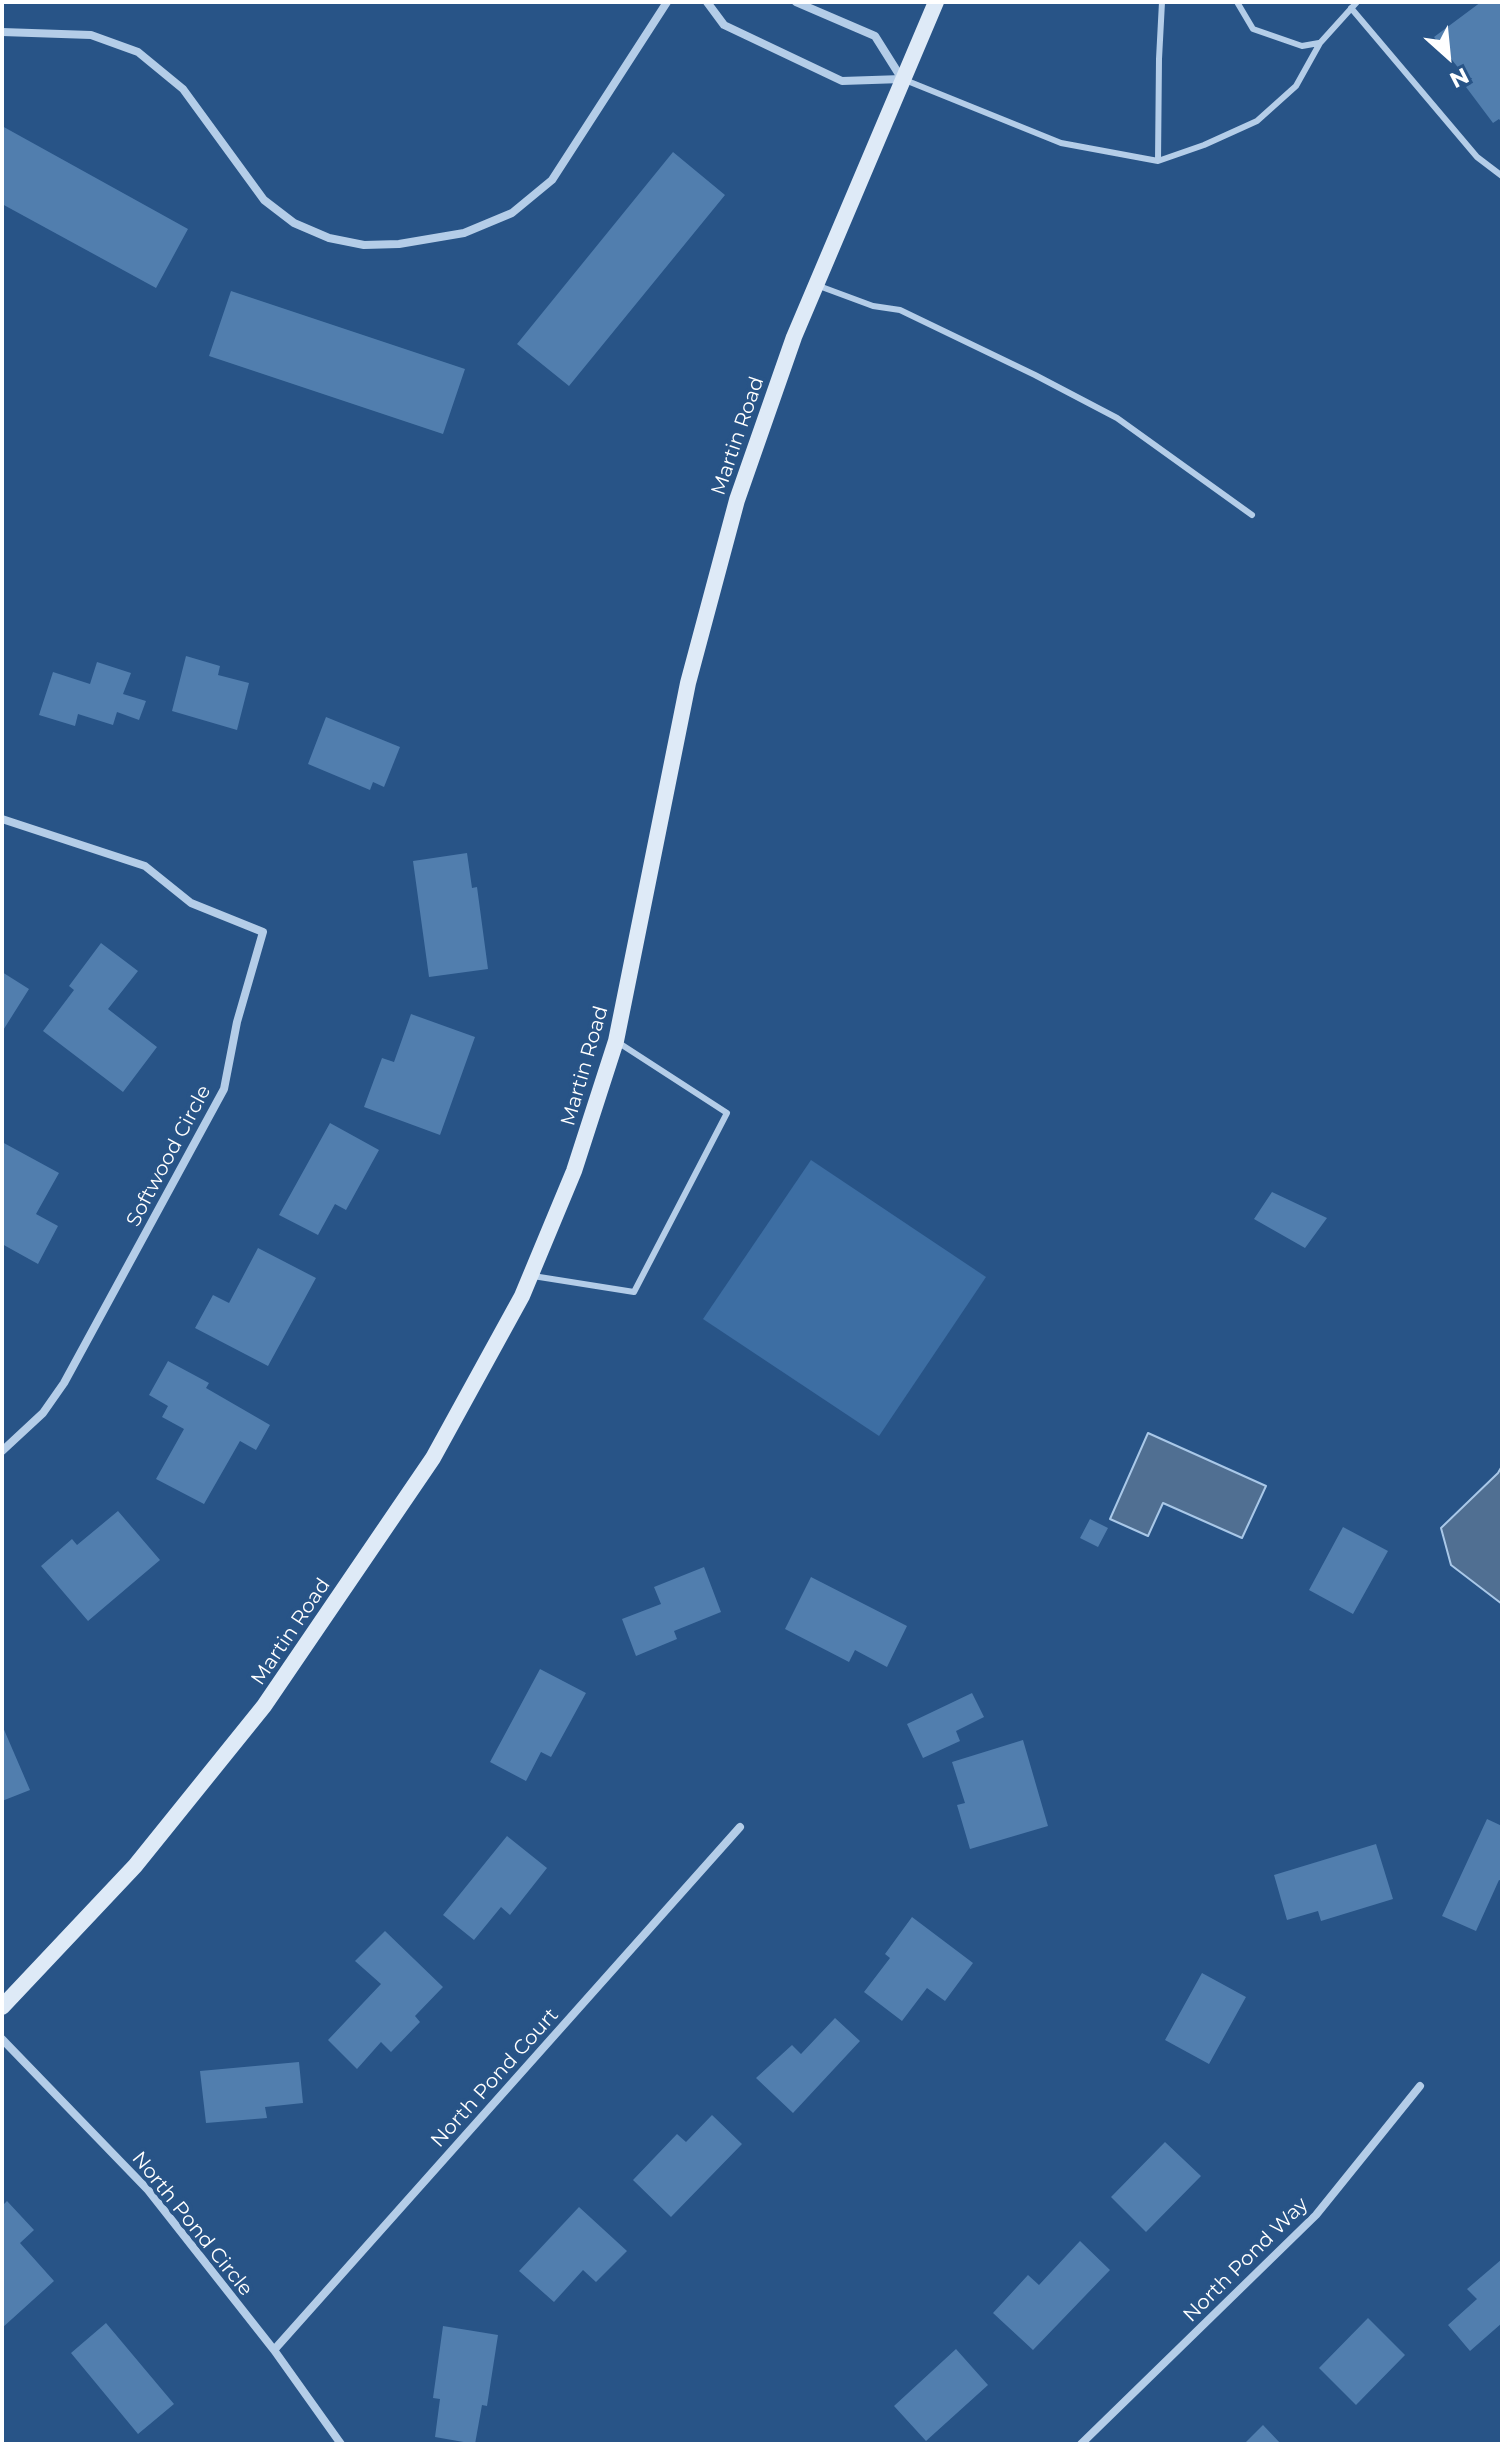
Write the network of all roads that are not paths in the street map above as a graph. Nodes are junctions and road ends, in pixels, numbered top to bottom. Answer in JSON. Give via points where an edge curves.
{"nodes":[{"id":1,"x":667,"y":2,"type":"edge"},
{"id":2,"x":707,"y":2,"type":"edge"},
{"id":3,"x":796,"y":2,"type":"edge"},
{"id":4,"x":936,"y":2,"type":"edge"},
{"id":5,"x":1162,"y":2,"type":"edge"},
{"id":6,"x":1237,"y":2,"type":"edge"},
{"id":7,"x":1354,"y":5,"type":"edge"},
{"id":8,"x":2,"y":32,"type":"edge"},
{"id":9,"x":1320,"y":43,"type":"junction"},
{"id":10,"x":902,"y":79,"type":"junction"},
{"id":11,"x":1158,"y":161,"type":"junction"},
{"id":12,"x":1502,"y":176,"type":"edge"},
{"id":13,"x":816,"y":285,"type":"junction"},
{"id":14,"x":1252,"y":515,"type":"dead end"},
{"id":15,"x":2,"y":819,"type":"edge"},
{"id":16,"x":616,"y":1041,"type":"junction"},
{"id":17,"x":531,"y":1275,"type":"junction"},
{"id":18,"x":2,"y":1451,"type":"edge"},
{"id":19,"x":740,"y":1827,"type":"dead end"},
{"id":20,"x":2,"y":2007,"type":"edge"},
{"id":21,"x":2,"y":2039,"type":"edge"},
{"id":22,"x":1420,"y":2086,"type":"dead end"},
{"id":23,"x":274,"y":2350,"type":"junction"},
{"id":24,"x":341,"y":2444,"type":"edge"},
{"id":25,"x":1081,"y":2444,"type":"edge"}],
"edges":[{"from":1,"to":8,"type":"street","via":[[552,180],[512,213],[464,233],[399,244],[364,245],[294,223],[264,200],[183,89],[138,52],[91,35]]},
{"from":2,"to":10,"type":"street","via":[[724,25],[842,81]]},
{"from":3,"to":10,"type":"street","via":[[875,36]]},
{"from":4,"to":10,"type":"street","name":"Martin Road"},
{"from":5,"to":11,"type":"lane"},
{"from":6,"to":9,"type":"lane","via":[[1253,29],[1302,46]]},
{"from":7,"to":9,"type":"lane"},
{"from":7,"to":12,"type":"lane","via":[[1477,157]]},
{"from":9,"to":11,"type":"lane","via":[[1296,86],[1257,121]]},
{"from":10,"to":11,"type":"lane","via":[[1061,143]]},
{"from":10,"to":13,"type":"street","name":"Martin Road"},
{"from":13,"to":14,"type":"lane","via":[[900,310],[1117,418]]},
{"from":13,"to":16,"type":"street","name":"Martin Road","via":[[737,500],[688,683]]},
{"from":15,"to":18,"type":"street","name":"Softwood Circle","via":[[145,866],[191,903],[263,932],[224,1089],[64,1383],[43,1413]]},
{"from":16,"to":17,"type":"street","name":"Martin Road","via":[[574,1171]]},
{"from":16,"to":17,"type":"lane","via":[[727,1113],[634,1292]]},
{"from":17,"to":20,"type":"street","name":"Martin Road","via":[[433,1458],[264,1706],[135,1866]]},
{"from":19,"to":23,"type":"street","name":"North Pond Court"},
{"from":21,"to":23,"type":"street","name":"North Pond Circle","via":[[148,2190]]},
{"from":22,"to":25,"type":"street","name":"North Pond Way","via":[[1316,2215]]},
{"from":23,"to":24,"type":"street","name":"North Pond Circle"}]}
